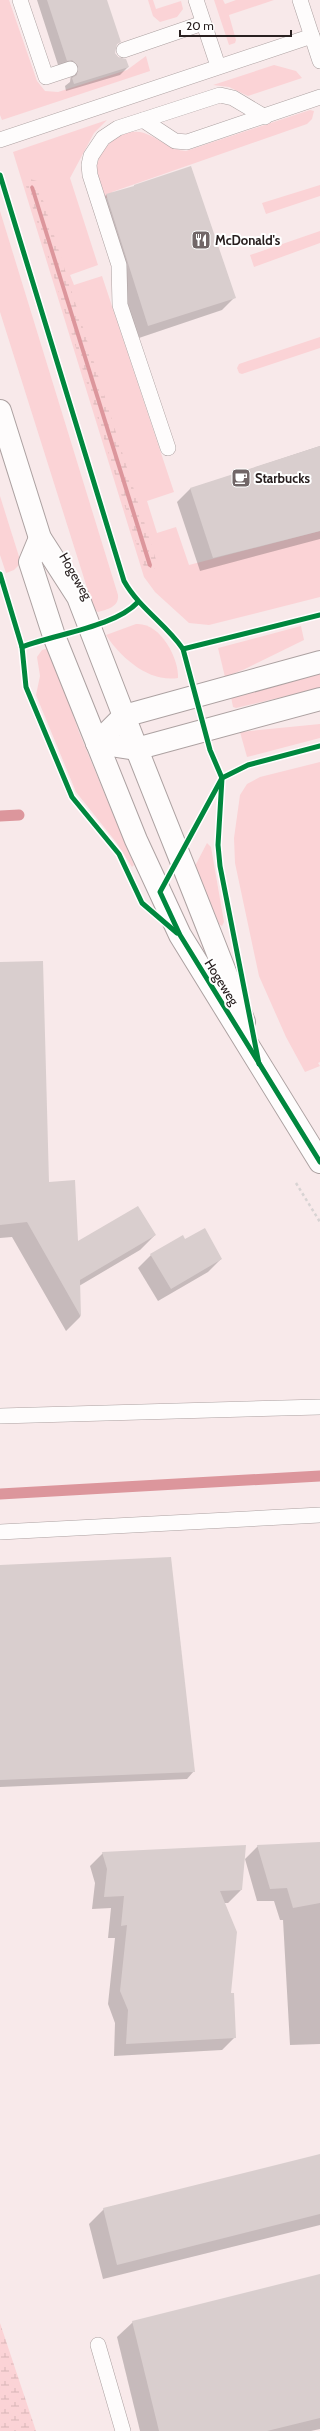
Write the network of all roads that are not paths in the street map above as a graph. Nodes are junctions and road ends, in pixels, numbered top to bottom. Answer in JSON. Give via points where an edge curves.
{"nodes":[{"id":1,"x":20,"y":0,"type":"edge"},
{"id":2,"x":196,"y":0,"type":"edge"},
{"id":3,"x":300,"y":0,"type":"edge"},
{"id":4,"x":203,"y":23,"type":"junction"},
{"id":5,"x":312,"y":36,"type":"junction"},
{"id":6,"x":124,"y":50,"type":"dead end"},
{"id":7,"x":320,"y":61,"type":"edge"},
{"id":8,"x":218,"y":66,"type":"junction"},
{"id":9,"x":70,"y":69,"type":"dead end"},
{"id":10,"x":320,"y":97,"type":"edge"},
{"id":11,"x":265,"y":117,"type":"junction"},
{"id":12,"x":143,"y":120,"type":"junction"},
{"id":13,"x":0,"y":140,"type":"edge"},
{"id":14,"x":0,"y":410,"type":"edge"},
{"id":15,"x":168,"y":448,"type":"dead end"},
{"id":16,"x":40,"y":538,"type":"junction"},
{"id":17,"x":320,"y":662,"type":"edge"},
{"id":18,"x":320,"y":699,"type":"edge"},
{"id":19,"x":124,"y":716,"type":"junction"},
{"id":20,"x":97,"y":743,"type":"junction"},
{"id":21,"x":136,"y":749,"type":"junction"},
{"id":22,"x":259,"y":1064,"type":"junction"},
{"id":23,"x":320,"y":1162,"type":"edge"},
{"id":24,"x":320,"y":1407,"type":"edge"},
{"id":25,"x":0,"y":1416,"type":"edge"},
{"id":26,"x":320,"y":1515,"type":"edge"},
{"id":27,"x":0,"y":1532,"type":"edge"},
{"id":28,"x":98,"y":2345,"type":"dead end"},
{"id":29,"x":123,"y":2431,"type":"edge"}],
"edges":[{"from":1,"to":9,"type":"lane","via":[[46,77]]},
{"from":2,"to":4,"type":"lane"},
{"from":3,"to":5,"type":"lane"},
{"from":4,"to":6,"type":"lane"},
{"from":4,"to":8,"type":"lane"},
{"from":5,"to":7,"type":"lane"},
{"from":5,"to":8,"type":"lane"},
{"from":8,"to":13,"type":"lane"},
{"from":10,"to":11,"type":"lane"},
{"from":11,"to":12,"type":"lane","via":[[233,98],[220,95]]},
{"from":11,"to":12,"type":"lane","via":[[192,141],[181,142]]},
{"from":12,"to":15,"type":"lane","via":[[118,128],[103,138],[91,156],[89,165],[119,265],[120,305]]},
{"from":14,"to":16,"type":"street","name":"Hogeweg"},
{"from":16,"to":19,"type":"street","name":"Hogeweg","via":[[78,596]]},
{"from":16,"to":20,"type":"street","name":"Hogeweg","via":[[30,562],[54,636]]},
{"from":17,"to":19,"type":"street"},
{"from":18,"to":21,"type":"street"},
{"from":19,"to":20,"type":"street"},
{"from":19,"to":21,"type":"street","name":"Hogeweg"},
{"from":20,"to":21,"type":"street"},
{"from":20,"to":22,"type":"street","name":"Hogeweg","via":[[136,840],[180,935]]},
{"from":21,"to":22,"type":"street","name":"Hogeweg","via":[[210,928]]},
{"from":22,"to":23,"type":"street","name":"Hogeweg"},
{"from":24,"to":25,"type":"lane"},
{"from":26,"to":27,"type":"lane"},
{"from":28,"to":29,"type":"lane"}]}
